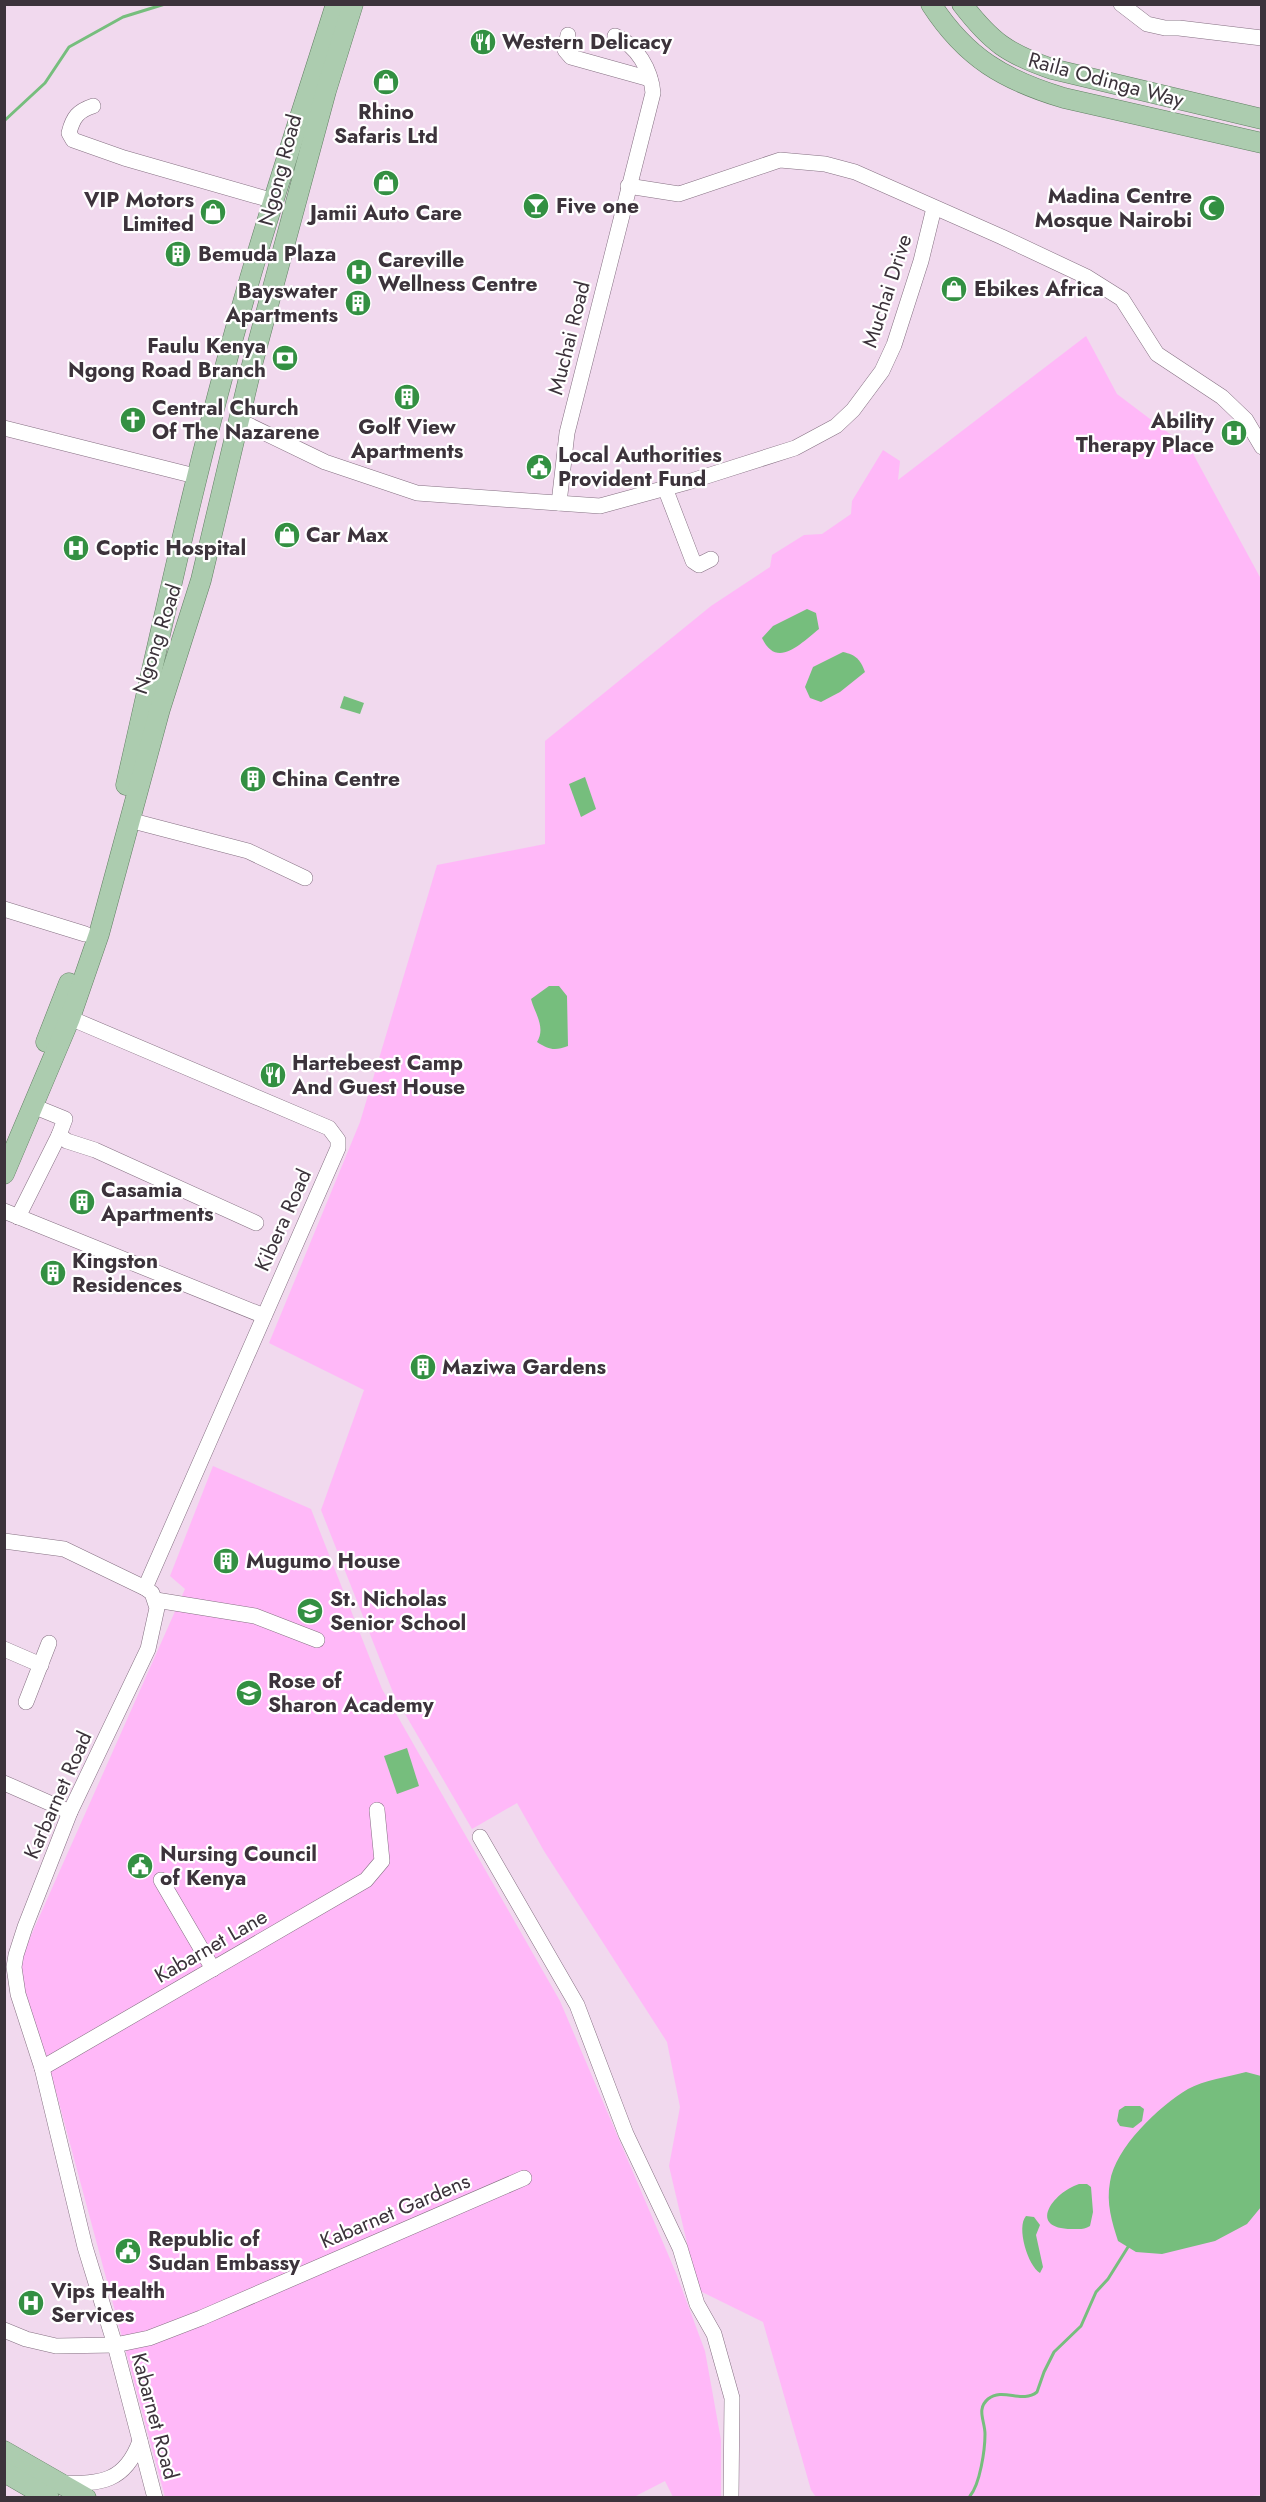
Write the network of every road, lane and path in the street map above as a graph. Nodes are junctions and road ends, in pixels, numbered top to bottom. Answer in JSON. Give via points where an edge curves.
{"nodes":[{"id":1,"x":336,"y":4,"type":"edge"},
{"id":2,"x":353,"y":4,"type":"edge"},
{"id":3,"x":931,"y":4,"type":"edge"},
{"id":4,"x":962,"y":4,"type":"edge"},
{"id":5,"x":1121,"y":4,"type":"edge"},
{"id":6,"x":568,"y":35,"type":"dead end"},
{"id":7,"x":615,"y":36,"type":"dead end"},
{"id":8,"x":1262,"y":38,"type":"edge"},
{"id":9,"x":650,"y":79,"type":"junction"},
{"id":10,"x":93,"y":106,"type":"dead end"},
{"id":11,"x":1262,"y":119,"type":"edge"},
{"id":12,"x":1262,"y":143,"type":"edge"},
{"id":13,"x":628,"y":186,"type":"junction"},
{"id":14,"x":274,"y":201,"type":"junction"},
{"id":15,"x":934,"y":208,"type":"junction"},
{"id":16,"x":227,"y":361,"type":"junction"},
{"id":17,"x":252,"y":365,"type":"junction"},
{"id":18,"x":238,"y":420,"type":"junction"},
{"id":19,"x":4,"y":428,"type":"edge"},
{"id":20,"x":1262,"y":447,"type":"edge"},
{"id":21,"x":199,"y":477,"type":"junction"},
{"id":22,"x":665,"y":488,"type":"junction"},
{"id":23,"x":559,"y":503,"type":"junction"},
{"id":24,"x":206,"y":558,"type":"junction"},
{"id":25,"x":178,"y":559,"type":"junction"},
{"id":26,"x":711,"y":559,"type":"dead end"},
{"id":27,"x":129,"y":820,"type":"junction"},
{"id":28,"x":305,"y":878,"type":"dead end"},
{"id":29,"x":4,"y":909,"type":"edge"},
{"id":30,"x":85,"y":934,"type":"junction"},
{"id":31,"x":70,"y":1018,"type":"junction"},
{"id":32,"x":33,"y":1106,"type":"junction"},
{"id":33,"x":59,"y":1135,"type":"junction"},
{"id":34,"x":4,"y":1138,"type":"edge"},
{"id":35,"x":4,"y":1173,"type":"edge"},
{"id":36,"x":11,"y":1214,"type":"edge"},
{"id":37,"x":256,"y":1223,"type":"dead end"},
{"id":38,"x":264,"y":1316,"type":"junction"},
{"id":39,"x":4,"y":1541,"type":"edge"},
{"id":40,"x":145,"y":1588,"type":"junction"},
{"id":41,"x":156,"y":1600,"type":"junction"},
{"id":42,"x":317,"y":1641,"type":"dead end"},
{"id":43,"x":49,"y":1643,"type":"dead end"},
{"id":44,"x":4,"y":1649,"type":"edge"},
{"id":45,"x":41,"y":1665,"type":"junction"},
{"id":46,"x":26,"y":1702,"type":"dead end"},
{"id":47,"x":4,"y":1783,"type":"edge"},
{"id":48,"x":377,"y":1810,"type":"dead end"},
{"id":49,"x":70,"y":1812,"type":"junction"},
{"id":50,"x":480,"y":1837,"type":"dead end"},
{"id":51,"x":161,"y":1880,"type":"dead end"},
{"id":52,"x":9,"y":1969,"type":"edge"},
{"id":53,"x":213,"y":1969,"type":"junction"},
{"id":54,"x":42,"y":2068,"type":"junction"},
{"id":55,"x":524,"y":2178,"type":"dead end"},
{"id":56,"x":4,"y":2330,"type":"edge"},
{"id":57,"x":115,"y":2344,"type":"junction"},
{"id":58,"x":140,"y":2441,"type":"junction"},
{"id":59,"x":4,"y":2451,"type":"edge"},
{"id":60,"x":4,"y":2472,"type":"edge"},
{"id":61,"x":50,"y":2491,"type":"edge"},
{"id":62,"x":86,"y":2498,"type":"edge"},
{"id":63,"x":155,"y":2498,"type":"edge"},
{"id":64,"x":731,"y":2498,"type":"edge"}],
"edges":[{"from":1,"to":14,"type":"main road","name":"Ngong Road"},
{"from":2,"to":17,"type":"main road","name":"Ngong Road"},
{"from":3,"to":12,"type":"main road","name":"Raila Odinga Way","via":[[957,39],[986,66],[1032,88]]},
{"from":4,"to":11,"type":"main road","name":"Raila Odinga Way","via":[[1000,45],[1019,57],[1052,69]]},
{"from":5,"to":8,"type":"street","via":[[1146,24]]},
{"from":6,"to":9,"type":"street","via":[[565,50],[570,57]]},
{"from":7,"to":9,"type":"street","via":[[632,46]]},
{"from":9,"to":13,"type":"street","name":"Muchai Road","via":[[652,93]]},
{"from":10,"to":14,"type":"street","via":[[82,109],[73,119],[69,133],[73,140]]},
{"from":13,"to":15,"type":"street","via":[[669,194],[687,192],[780,160],[841,167]]},
{"from":13,"to":23,"type":"street","name":"Muchai Road","via":[[567,432]]},
{"from":14,"to":16,"type":"main road","name":"Ngong Road"},
{"from":15,"to":20,"type":"street","via":[[1079,273],[1122,299],[1157,354],[1222,397],[1245,420]]},
{"from":15,"to":22,"type":"street","name":"Muchai Drive","via":[[894,345],[882,371],[853,410],[836,426],[795,448]]},
{"from":16,"to":17,"type":"main road","via":[[243,348],[252,354]]},
{"from":16,"to":21,"type":"main road","name":"Ngong Road"},
{"from":17,"to":18,"type":"main road","name":"Ngong Road"},
{"from":18,"to":23,"type":"street","name":"Muchai Drive","via":[[325,462],[417,493]]},
{"from":18,"to":24,"type":"main road","name":"Ngong Road"},
{"from":19,"to":21,"type":"street"},
{"from":21,"to":25,"type":"main road","name":"Ngong Road"},
{"from":22,"to":23,"type":"street","name":"Muchai Drive","via":[[600,506]]},
{"from":22,"to":26,"type":"street","via":[[693,561],[699,565]]},
{"from":24,"to":25,"type":"main road","via":[[190,570],[182,567]]},
{"from":24,"to":27,"type":"main road","name":"Ngong Road"},
{"from":25,"to":30,"type":"main road","name":"Ngong Road","via":[[124,795]]},
{"from":27,"to":28,"type":"street","via":[[248,851]]},
{"from":27,"to":31,"type":"main road","name":"Ngong Road","via":[[99,934]]},
{"from":29,"to":30,"type":"street"},
{"from":30,"to":34,"type":"main road","name":"Ngong Road","via":[[40,1059]]},
{"from":31,"to":32,"type":"main road","name":"Ngong Road"},
{"from":31,"to":38,"type":"street","name":"Kibera Road","via":[[333,1130],[338,1148]]},
{"from":32,"to":33,"type":"street","via":[[65,1119]]},
{"from":32,"to":35,"type":"main road","name":"Ngong Road"},
{"from":33,"to":36,"type":"street"},
{"from":33,"to":37,"type":"street"},
{"from":36,"to":38,"type":"street"},
{"from":38,"to":40,"type":"street","name":"Kibera Road"},
{"from":39,"to":40,"type":"street","via":[[64,1549]]},
{"from":40,"to":41,"type":"street"},
{"from":41,"to":42,"type":"street","via":[[255,1616]]},
{"from":41,"to":49,"type":"street","name":"Karbarnet Road","via":[[148,1649]]},
{"from":43,"to":45,"type":"street"},
{"from":44,"to":45,"type":"street"},
{"from":45,"to":46,"type":"street"},
{"from":47,"to":49,"type":"street"},
{"from":48,"to":53,"type":"street","name":"Kabarnet Lane","via":[[381,1861],[366,1880]]},
{"from":49,"to":52,"type":"street","name":"Karbarnet Road"},
{"from":50,"to":64,"type":"street","via":[[577,2005],[626,2134],[680,2248],[697,2304],[714,2334],[732,2398]]},
{"from":51,"to":53,"type":"street"},
{"from":52,"to":54,"type":"street","name":"Karbarnet Road"},
{"from":53,"to":54,"type":"street","name":"Kabarnet Lane"},
{"from":54,"to":57,"type":"street","name":"Karbarnet Road","via":[[85,2247]]},
{"from":55,"to":57,"type":"street","name":"Kabarnet Gardens","via":[[201,2318],[148,2338]]},
{"from":56,"to":57,"type":"street","name":"Kabarnet Gardens","via":[[56,2346]]},
{"from":57,"to":58,"type":"street","name":"Kabarnet Road"},
{"from":58,"to":61,"type":"street","via":[[134,2457],[105,2481]]},
{"from":58,"to":63,"type":"street","name":"Kabarnet Road"},
{"from":59,"to":61,"type":"main road"},
{"from":60,"to":61,"type":"main road"},
{"from":61,"to":62,"type":"main road"}]}
